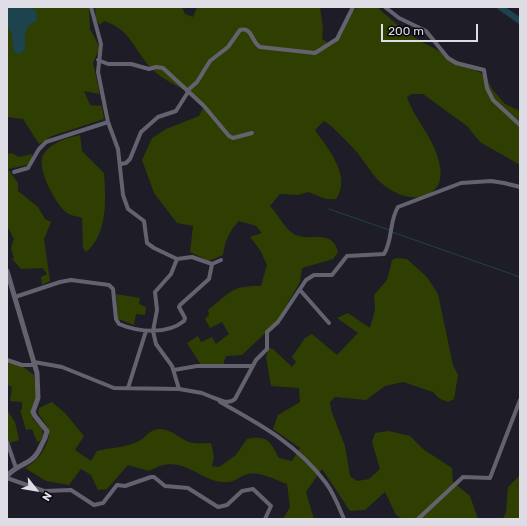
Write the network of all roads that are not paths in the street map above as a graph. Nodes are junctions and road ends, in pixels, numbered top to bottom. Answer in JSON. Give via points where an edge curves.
{"nodes":[{"id":1,"x":91,"y":7,"type":"edge"},
{"id":2,"x":353,"y":7,"type":"edge"},
{"id":3,"x":385,"y":7,"type":"edge"},
{"id":4,"x":98,"y":60,"type":"junction"},
{"id":5,"x":188,"y":92,"type":"junction"},
{"id":6,"x":108,"y":122,"type":"junction"},
{"id":7,"x":520,"y":125,"type":"edge"},
{"id":8,"x":252,"y":133,"type":"dead end"},
{"id":9,"x":121,"y":164,"type":"junction"},
{"id":10,"x":14,"y":172,"type":"dead end"},
{"id":11,"x":520,"y":188,"type":"edge"},
{"id":12,"x":177,"y":260,"type":"junction"},
{"id":13,"x":221,"y":260,"type":"dead end"},
{"id":14,"x":212,"y":264,"type":"junction"},
{"id":15,"x":7,"y":271,"type":"edge"},
{"id":16,"x":300,"y":290,"type":"junction"},
{"id":17,"x":15,"y":297,"type":"junction"},
{"id":18,"x":330,"y":323,"type":"dead end"},
{"id":19,"x":146,"y":331,"type":"junction"},
{"id":20,"x":153,"y":331,"type":"junction"},
{"id":21,"x":7,"y":360,"type":"edge"},
{"id":22,"x":35,"y":364,"type":"junction"},
{"id":23,"x":252,"y":366,"type":"junction"},
{"id":24,"x":174,"y":370,"type":"junction"},
{"id":25,"x":128,"y":388,"type":"junction"},
{"id":26,"x":179,"y":388,"type":"junction"},
{"id":27,"x":212,"y":397,"type":"junction"},
{"id":28,"x":520,"y":400,"type":"edge"},
{"id":29,"x":7,"y":442,"type":"edge"},
{"id":30,"x":16,"y":468,"type":"junction"},
{"id":31,"x":7,"y":477,"type":"edge"},
{"id":32,"x":265,"y":519,"type":"edge"},
{"id":33,"x":344,"y":519,"type":"edge"},
{"id":34,"x":418,"y":519,"type":"edge"}],
"edges":[{"from":1,"to":4,"type":"street","via":[[101,42]]},
{"from":2,"to":5,"type":"street","via":[[337,39],[315,53],[260,48],[255,44],[250,32],[240,30],[228,46],[210,61]]},
{"from":3,"to":7,"type":"street","via":[[399,18],[426,32],[448,58],[456,63],[484,70],[492,100]]},
{"from":4,"to":5,"type":"street","via":[[108,64],[131,64],[149,69],[160,67]]},
{"from":4,"to":6,"type":"street"},
{"from":5,"to":8,"type":"street","via":[[233,138]]},
{"from":5,"to":9,"type":"street","via":[[176,111],[158,117],[142,132],[130,159]]},
{"from":6,"to":9,"type":"street"},
{"from":6,"to":10,"type":"street","via":[[46,142],[28,168]]},
{"from":9,"to":12,"type":"street","via":[[123,195],[128,209],[144,221],[147,243]]},
{"from":11,"to":16,"type":"street","via":[[491,181],[462,183],[399,206],[393,216],[384,254],[347,256],[332,276],[314,275]]},
{"from":12,"to":14,"type":"street","via":[[192,257]]},
{"from":12,"to":20,"type":"street","via":[[156,292],[157,310]]},
{"from":13,"to":14,"type":"street"},
{"from":14,"to":20,"type":"street","via":[[209,279],[180,305],[184,321],[166,329]]},
{"from":15,"to":17,"type":"street"},
{"from":16,"to":18,"type":"street"},
{"from":16,"to":23,"type":"street","via":[[266,335],[268,346]]},
{"from":17,"to":19,"type":"street","via":[[71,280],[109,285],[114,292],[117,322]]},
{"from":17,"to":22,"type":"street"},
{"from":19,"to":20,"type":"street"},
{"from":19,"to":25,"type":"street"},
{"from":20,"to":24,"type":"street","via":[[156,344]]},
{"from":21,"to":22,"type":"street","via":[[22,365]]},
{"from":22,"to":25,"type":"street","via":[[62,367],[110,387]]},
{"from":22,"to":30,"type":"street","via":[[38,391],[33,412],[45,427],[46,435],[33,460]]},
{"from":23,"to":24,"type":"street","via":[[197,366]]},
{"from":23,"to":27,"type":"street","via":[[234,401],[227,402]]},
{"from":24,"to":26,"type":"street"},
{"from":25,"to":26,"type":"street"},
{"from":26,"to":27,"type":"street"},
{"from":27,"to":33,"type":"street","via":[[263,426],[296,449],[326,484]]},
{"from":28,"to":34,"type":"street","via":[[490,478],[463,477]]},
{"from":29,"to":30,"type":"street"},
{"from":30,"to":31,"type":"street"},
{"from":31,"to":32,"type":"street","via":[[38,490],[71,490],[94,505],[104,503],[117,485],[125,486],[151,477],[165,486],[188,488],[218,507],[227,506],[242,491],[253,489],[271,506]]}]}
